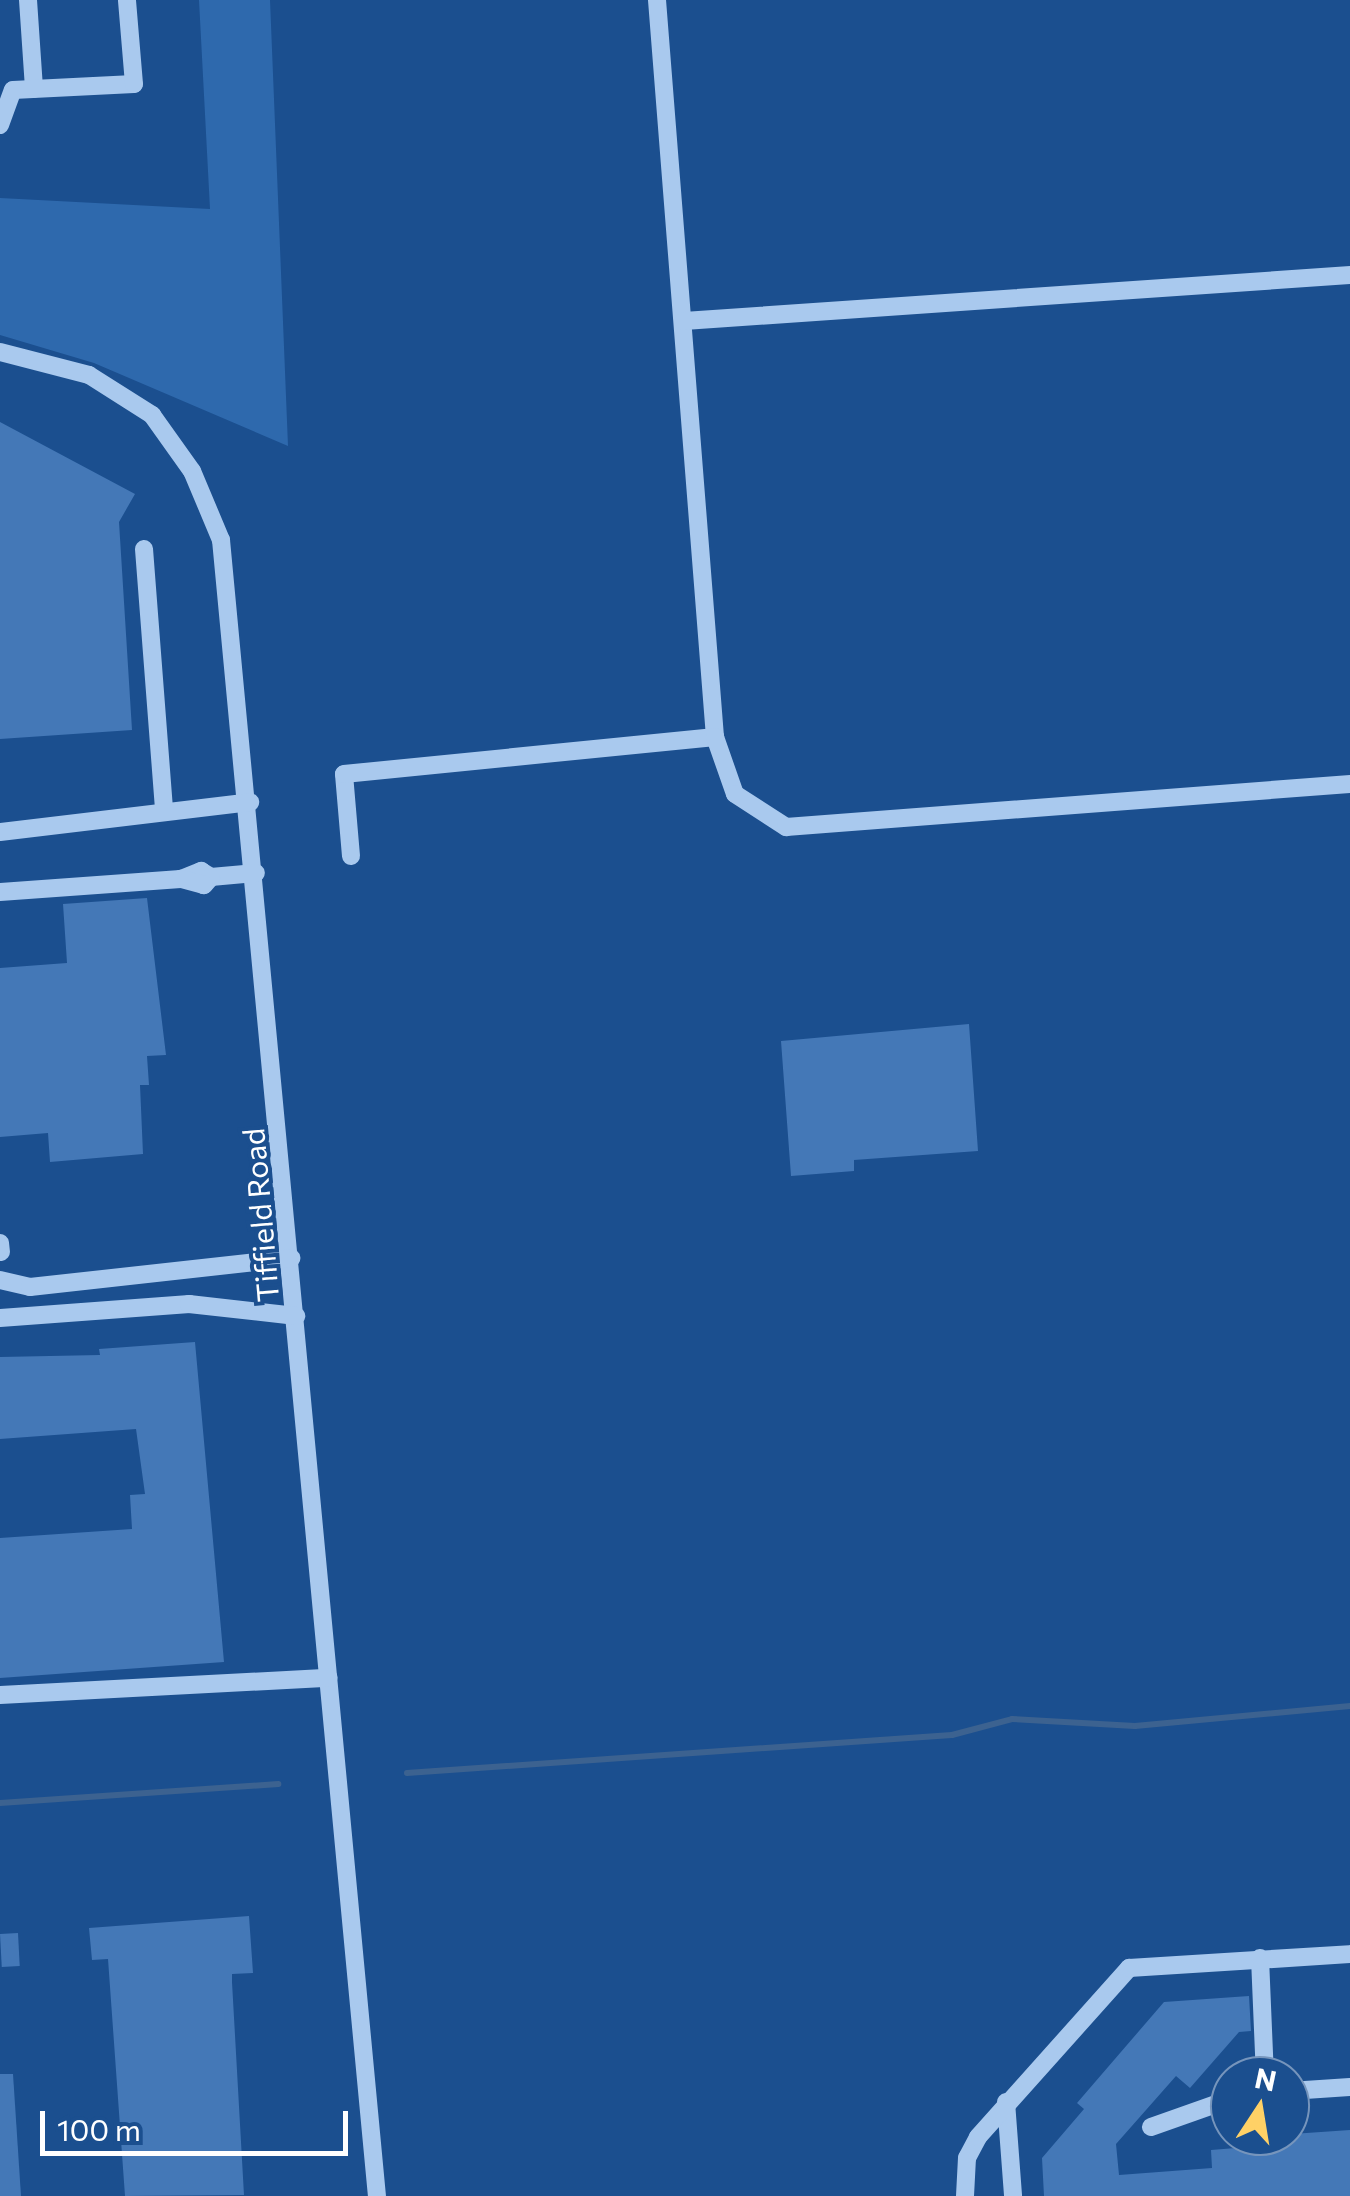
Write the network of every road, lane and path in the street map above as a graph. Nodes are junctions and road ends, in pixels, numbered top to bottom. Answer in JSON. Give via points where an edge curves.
{"nodes":[{"id":1,"x":28,"y":0,"type":"edge"},
{"id":2,"x":127,"y":0,"type":"edge"},
{"id":3,"x":657,"y":0,"type":"edge"},
{"id":4,"x":34,"y":89,"type":"junction"},
{"id":5,"x":0,"y":125,"type":"edge"},
{"id":6,"x":1350,"y":275,"type":"edge"},
{"id":7,"x":684,"y":321,"type":"junction"},
{"id":8,"x":0,"y":352,"type":"edge"},
{"id":9,"x":144,"y":549,"type":"dead end"},
{"id":10,"x":716,"y":736,"type":"junction"},
{"id":11,"x":1350,"y":784,"type":"edge"},
{"id":12,"x":250,"y":802,"type":"junction"},
{"id":13,"x":164,"y":808,"type":"junction"},
{"id":14,"x":0,"y":832,"type":"edge"},
{"id":15,"x":351,"y":856,"type":"dead end"},
{"id":16,"x":256,"y":873,"type":"junction"},
{"id":17,"x":0,"y":892,"type":"edge"},
{"id":18,"x":0,"y":1244,"type":"edge"},
{"id":19,"x":1,"y":1252,"type":"edge"},
{"id":20,"x":291,"y":1258,"type":"junction"},
{"id":21,"x":0,"y":1280,"type":"edge"},
{"id":22,"x":296,"y":1316,"type":"junction"},
{"id":23,"x":0,"y":1318,"type":"edge"},
{"id":24,"x":329,"y":1678,"type":"junction"},
{"id":25,"x":0,"y":1695,"type":"edge"},
{"id":26,"x":1350,"y":1954,"type":"edge"},
{"id":27,"x":1260,"y":1958,"type":"junction"},
{"id":28,"x":1263,"y":2056,"type":"edge"},
{"id":29,"x":1350,"y":2087,"type":"edge"},
{"id":30,"x":1310,"y":2090,"type":"edge"},
{"id":31,"x":1006,"y":2102,"type":"junction"},
{"id":32,"x":1210,"y":2105,"type":"edge"},
{"id":33,"x":1151,"y":2127,"type":"dead end"},
{"id":34,"x":377,"y":2196,"type":"edge"},
{"id":35,"x":965,"y":2196,"type":"edge"},
{"id":36,"x":1013,"y":2196,"type":"edge"}],
"edges":[{"from":1,"to":4,"type":"street"},
{"from":2,"to":4,"type":"street","via":[[134,84]]},
{"from":3,"to":7,"type":"street"},
{"from":4,"to":5,"type":"street","via":[[13,90]]},
{"from":6,"to":7,"type":"street"},
{"from":7,"to":10,"type":"street"},
{"from":8,"to":12,"type":"street","name":"Tiffield Road","via":[[105,385],[152,415],[192,471],[221,540]]},
{"from":9,"to":13,"type":"street"},
{"from":10,"to":11,"type":"street","via":[[735,794],[786,827]]},
{"from":10,"to":15,"type":"street","via":[[344,774]]},
{"from":12,"to":13,"type":"street"},
{"from":12,"to":16,"type":"street","name":"Tiffield Road"},
{"from":13,"to":14,"type":"street","via":[[88,826]]},
{"from":16,"to":17,"type":"street","via":[[211,877],[204,886],[182,879]]},
{"from":16,"to":20,"type":"street","name":"Tiffield Road"},
{"from":18,"to":19,"type":"street"},
{"from":20,"to":21,"type":"street","via":[[30,1287]]},
{"from":20,"to":22,"type":"street","name":"Tiffield Road"},
{"from":22,"to":23,"type":"street","via":[[189,1304]]},
{"from":22,"to":24,"type":"street","name":"Tiffield Road"},
{"from":24,"to":25,"type":"street"},
{"from":24,"to":34,"type":"street","name":"Tiffield Road"},
{"from":26,"to":27,"type":"street"},
{"from":27,"to":28,"type":"street"},
{"from":27,"to":31,"type":"street","via":[[1129,1968]]},
{"from":29,"to":30,"type":"street"},
{"from":31,"to":35,"type":"street","via":[[967,2158]]},
{"from":31,"to":36,"type":"street"},
{"from":32,"to":33,"type":"street"}]}
